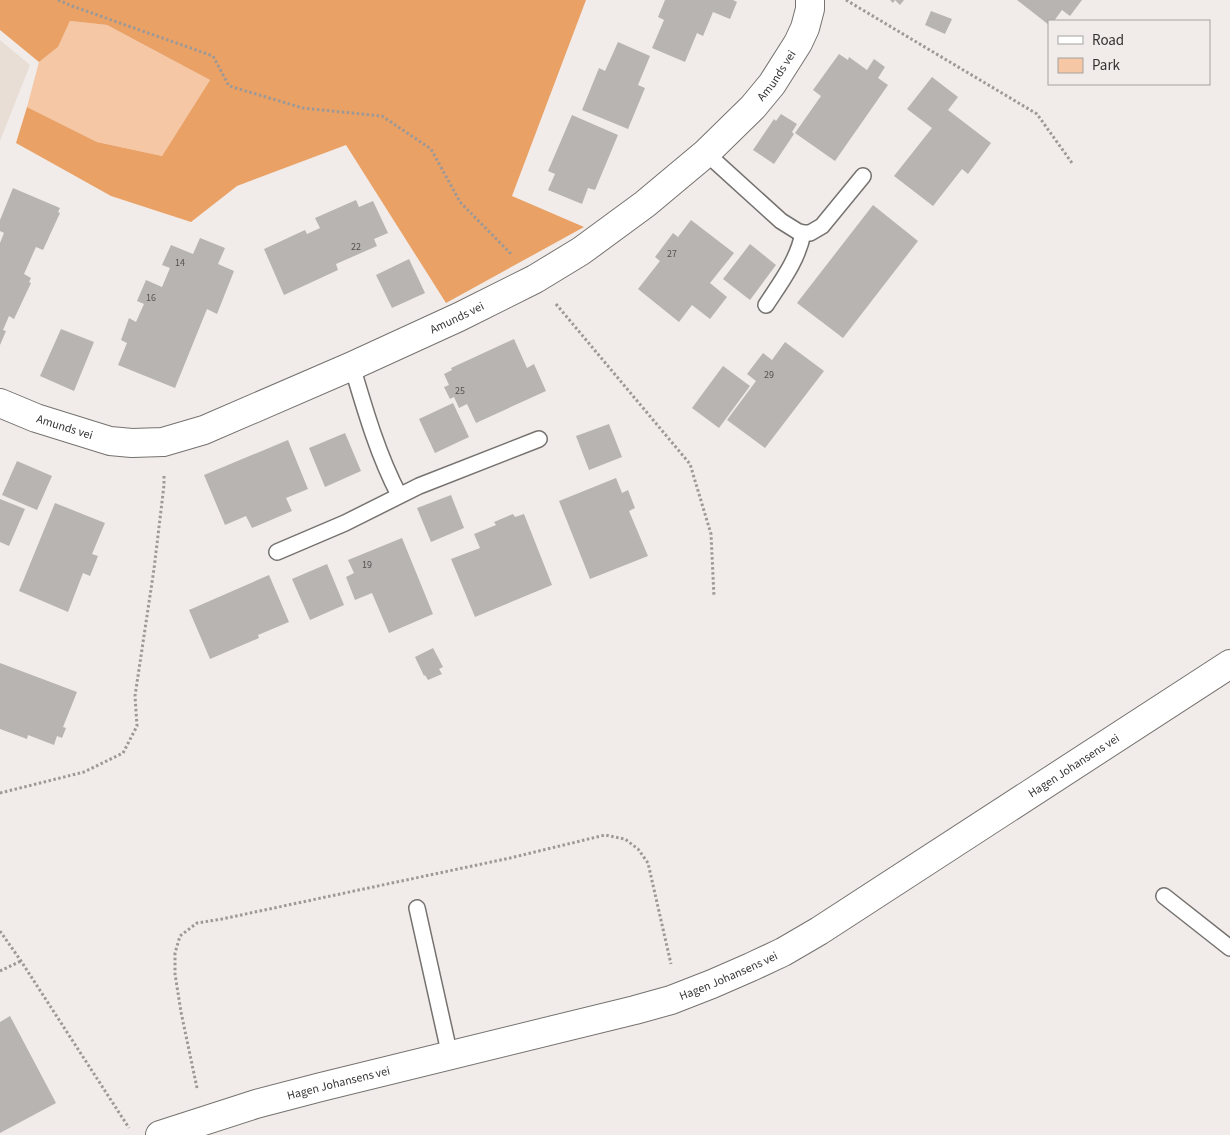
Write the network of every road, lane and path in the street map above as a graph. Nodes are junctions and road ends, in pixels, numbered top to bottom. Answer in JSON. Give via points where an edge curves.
{"nodes":[{"id":1,"x":58,"y":0,"type":"edge"},
{"id":2,"x":810,"y":0,"type":"edge"},
{"id":3,"x":846,"y":0,"type":"edge"},
{"id":4,"x":706,"y":153,"type":"junction"},
{"id":5,"x":1072,"y":163,"type":"dead end"},
{"id":6,"x":863,"y":176,"type":"dead end"},
{"id":7,"x":803,"y":233,"type":"junction"},
{"id":8,"x":535,"y":278,"type":"junction"},
{"id":9,"x":766,"y":305,"type":"dead end"},
{"id":10,"x":352,"y":366,"type":"junction"},
{"id":11,"x":0,"y":403,"type":"edge"},
{"id":12,"x":539,"y":439,"type":"dead end"},
{"id":13,"x":163,"y":442,"type":"junction"},
{"id":14,"x":399,"y":496,"type":"junction"},
{"id":15,"x":277,"y":552,"type":"dead end"},
{"id":16,"x":714,"y":597,"type":"dead end"},
{"id":17,"x":1230,"y":664,"type":"edge"},
{"id":18,"x":0,"y":793,"type":"edge"},
{"id":19,"x":1164,"y":896,"type":"dead end"},
{"id":20,"x":417,"y":908,"type":"dead end"},
{"id":21,"x":0,"y":931,"type":"edge"},
{"id":22,"x":1230,"y":948,"type":"edge"},
{"id":23,"x":21,"y":961,"type":"junction"},
{"id":24,"x":0,"y":971,"type":"edge"},
{"id":25,"x":450,"y":1056,"type":"junction"},
{"id":26,"x":133,"y":1135,"type":"edge"},
{"id":27,"x":160,"y":1135,"type":"edge"}],
"edges":[{"from":1,"to":8,"type":"path","via":[[213,56],[229,86],[303,108],[382,116],[431,149],[460,202]]},
{"from":2,"to":4,"type":"street","name":"Amunds vei","via":[[805,28],[772,84]]},
{"from":3,"to":5,"type":"path","via":[[1037,114]]},
{"from":4,"to":7,"type":"lane","via":[[781,221]]},
{"from":4,"to":8,"type":"street","name":"Amunds vei","via":[[581,251]]},
{"from":6,"to":7,"type":"lane","via":[[822,226]]},
{"from":7,"to":9,"type":"lane","via":[[792,266]]},
{"from":8,"to":10,"type":"street","name":"Amunds vei"},
{"from":8,"to":16,"type":"path","via":[[690,464],[710,534]]},
{"from":10,"to":13,"type":"street","name":"Amunds vei","via":[[204,430]]},
{"from":10,"to":14,"type":"lane","via":[[365,410]]},
{"from":11,"to":13,"type":"street","name":"Amunds vei","via":[[110,441],[132,444]]},
{"from":12,"to":14,"type":"lane"},
{"from":13,"to":18,"type":"path","via":[[164,485],[135,696],[137,726],[123,753],[84,772]]},
{"from":14,"to":15,"type":"lane"},
{"from":17,"to":25,"type":"street","name":"Hagen Johansens vei","via":[[887,888],[783,952],[671,1000]]},
{"from":19,"to":22,"type":"lane"},
{"from":20,"to":25,"type":"lane"},
{"from":21,"to":23,"type":"path"},
{"from":23,"to":24,"type":"path"},
{"from":23,"to":26,"type":"path"},
{"from":25,"to":27,"type":"street","name":"Hagen Johansens vei","via":[[256,1104]]}]}
